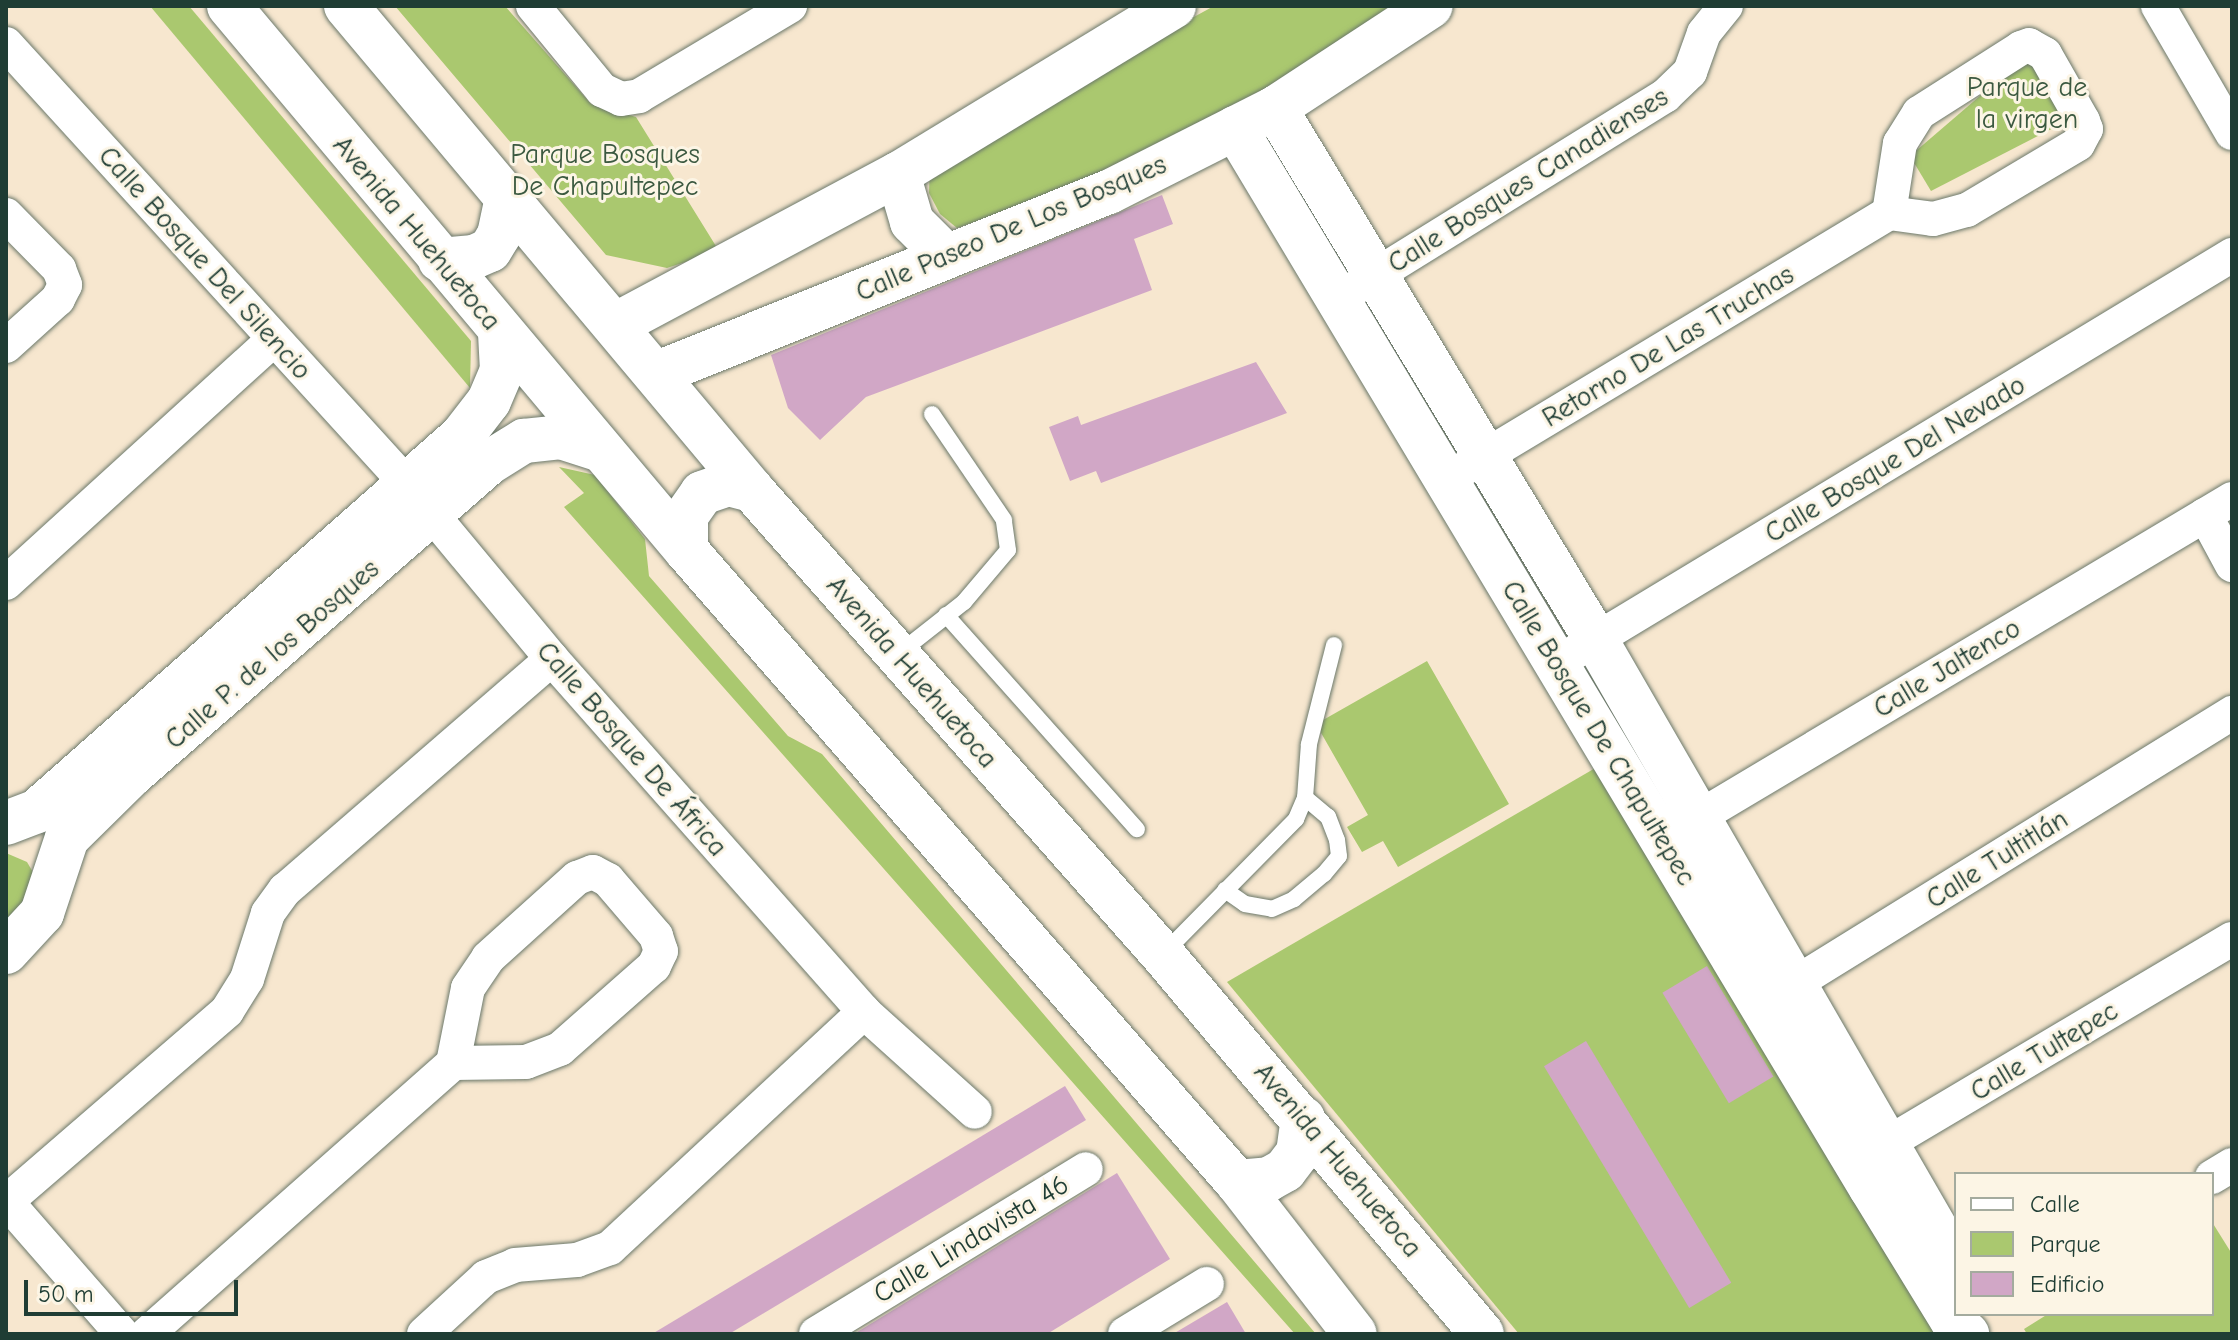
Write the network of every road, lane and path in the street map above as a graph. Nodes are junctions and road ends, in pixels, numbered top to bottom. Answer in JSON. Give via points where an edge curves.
{"nodes":[{"id":1,"x":229,"y":6,"type":"edge"},
{"id":2,"x":346,"y":6,"type":"edge"},
{"id":3,"x":533,"y":6,"type":"edge"},
{"id":4,"x":790,"y":6,"type":"edge"},
{"id":5,"x":1431,"y":6,"type":"edge"},
{"id":6,"x":1726,"y":6,"type":"edge"},
{"id":7,"x":2158,"y":6,"type":"edge"},
{"id":8,"x":1163,"y":8,"type":"edge"},
{"id":9,"x":6,"y":44,"type":"edge"},
{"id":10,"x":1275,"y":108,"type":"junction"},
{"id":11,"x":1235,"y":128,"type":"junction"},
{"id":12,"x":2232,"y":133,"type":"edge"},
{"id":13,"x":898,"y":174,"type":"junction"},
{"id":14,"x":507,"y":197,"type":"junction"},
{"id":15,"x":1889,"y":213,"type":"junction"},
{"id":16,"x":6,"y":215,"type":"edge"},
{"id":17,"x":2232,"y":255,"type":"edge"},
{"id":18,"x":947,"y":257,"type":"junction"},
{"id":19,"x":440,"y":260,"type":"junction"},
{"id":20,"x":1376,"y":276,"type":"junction"},
{"id":21,"x":1338,"y":297,"type":"junction"},
{"id":22,"x":617,"y":324,"type":"junction"},
{"id":23,"x":500,"y":333,"type":"junction"},
{"id":24,"x":274,"y":339,"type":"junction"},
{"id":25,"x":6,"y":346,"type":"edge"},
{"id":26,"x":658,"y":373,"type":"junction"},
{"id":27,"x":932,"y":414,"type":"dead end"},
{"id":28,"x":599,"y":449,"type":"junction"},
{"id":29,"x":1484,"y":456,"type":"junction"},
{"id":30,"x":1447,"y":479,"type":"junction"},
{"id":31,"x":405,"y":482,"type":"junction"},
{"id":32,"x":752,"y":490,"type":"junction"},
{"id":33,"x":2219,"y":507,"type":"edge"},
{"id":34,"x":433,"y":514,"type":"junction"},
{"id":35,"x":686,"y":550,"type":"junction"},
{"id":36,"x":2232,"y":565,"type":"edge"},
{"id":37,"x":6,"y":583,"type":"edge"},
{"id":38,"x":946,"y":615,"type":"junction"},
{"id":39,"x":1596,"y":640,"type":"junction"},
{"id":40,"x":1334,"y":645,"type":"dead end"},
{"id":41,"x":897,"y":655,"type":"junction"},
{"id":42,"x":552,"y":659,"type":"junction"},
{"id":43,"x":1557,"y":662,"type":"junction"},
{"id":44,"x":2232,"y":713,"type":"edge"},
{"id":45,"x":1305,"y":798,"type":"junction"},
{"id":46,"x":6,"y":823,"type":"edge"},
{"id":47,"x":1680,"y":828,"type":"junction"},
{"id":48,"x":1137,"y":829,"type":"dead end"},
{"id":49,"x":6,"y":833,"type":"edge"},
{"id":50,"x":1225,"y":890,"type":"junction"},
{"id":51,"x":48,"y":894,"type":"junction"},
{"id":52,"x":2232,"y":939,"type":"edge"},
{"id":53,"x":6,"y":952,"type":"edge"},
{"id":54,"x":1163,"y":955,"type":"junction"},
{"id":55,"x":1778,"y":995,"type":"junction"},
{"id":56,"x":864,"y":1012,"type":"junction"},
{"id":57,"x":453,"y":1063,"type":"junction"},
{"id":58,"x":975,"y":1112,"type":"dead end"},
{"id":59,"x":1303,"y":1118,"type":"junction"},
{"id":60,"x":1870,"y":1153,"type":"junction"},
{"id":61,"x":2232,"y":1165,"type":"edge"},
{"id":62,"x":1086,"y":1169,"type":"dead end"},
{"id":63,"x":2214,"y":1176,"type":"edge"},
{"id":64,"x":1237,"y":1182,"type":"junction"},
{"id":65,"x":6,"y":1201,"type":"edge"},
{"id":66,"x":1954,"y":1261,"type":"edge"},
{"id":67,"x":1954,"y":1283,"type":"edge"},
{"id":68,"x":1207,"y":1284,"type":"dead end"},
{"id":69,"x":122,"y":1334,"type":"edge"},
{"id":70,"x":147,"y":1334,"type":"edge"},
{"id":71,"x":424,"y":1334,"type":"edge"},
{"id":72,"x":816,"y":1334,"type":"edge"},
{"id":73,"x":1125,"y":1334,"type":"edge"},
{"id":74,"x":1355,"y":1334,"type":"edge"},
{"id":75,"x":1482,"y":1334,"type":"edge"}],
"edges":[{"from":1,"to":19,"type":"main road","name":"Avenida Huehuetoca"},
{"from":2,"to":14,"type":"main road","name":"Avenida Huehuetoca"},
{"from":3,"to":4,"type":"street","via":[[602,90],[621,99],[639,96]]},
{"from":5,"to":10,"type":"main road","name":"Calle Paseo De Los Bosques"},
{"from":6,"to":20,"type":"street","name":"Calle Bosques Canadienses","via":[[1704,33],[1690,72],[1665,96]]},
{"from":7,"to":12,"type":"street"},
{"from":8,"to":13,"type":"main road"},
{"from":9,"to":24,"type":"street","name":"Calle Bosque Del Silencio"},
{"from":10,"to":11,"type":"main road","name":"Calle Paseo De Los Bosques"},
{"from":10,"to":20,"type":"main road","name":"Calle Bosque De Chapultepec"},
{"from":11,"to":18,"type":"main road","name":"Calle Paseo De Los Bosques","via":[[1109,192]]},
{"from":11,"to":21,"type":"main road","name":"Calle Bosque De Chapultepec"},
{"from":13,"to":18,"type":"main road","via":[[912,222]]},
{"from":13,"to":22,"type":"main road"},
{"from":14,"to":19,"type":"main road","via":[[490,250]]},
{"from":14,"to":22,"type":"main road","name":"Avenida Huehuetoca"},
{"from":15,"to":15,"type":"street","via":[[1933,219],[1967,210],[2083,138],[2083,121],[2038,47],[2021,48],[1919,113],[1900,143]]},
{"from":15,"to":29,"type":"street","name":"Retorno De Las Truchas"},
{"from":16,"to":25,"type":"street","via":[[59,269],[65,285],[58,299]]},
{"from":17,"to":39,"type":"street","name":"Calle Bosque Del Nevado"},
{"from":18,"to":26,"type":"main road","name":"Calle Paseo De Los Bosques"},
{"from":19,"to":23,"type":"main road","name":"Avenida Huehuetoca"},
{"from":20,"to":21,"type":"street","name":"Calle Bosques Canadienses"},
{"from":20,"to":29,"type":"main road","name":"Calle Bosque De Chapultepec"},
{"from":21,"to":30,"type":"main road","name":"Calle Bosque De Chapultepec"},
{"from":22,"to":26,"type":"main road","name":"Avenida Huehuetoca"},
{"from":23,"to":28,"type":"main road","name":"Avenida Huehuetoca"},
{"from":23,"to":31,"type":"main road","name":"Calle P. de los Bosques","via":[[502,371],[489,401],[462,436]]},
{"from":24,"to":31,"type":"street","name":"Calle Bosque Del Silencio"},
{"from":24,"to":37,"type":"street"},
{"from":26,"to":32,"type":"main road","name":"Avenida Huehuetoca"},
{"from":27,"to":38,"type":"lane","via":[[1004,520],[1008,550]]},
{"from":28,"to":34,"type":"main road","name":"Calle P. de los Bosques","via":[[561,437],[524,441],[490,462]]},
{"from":28,"to":35,"type":"main road","name":"Avenida Huehuetoca"},
{"from":29,"to":30,"type":"street","name":"Retorno De Las Truchas"},
{"from":29,"to":39,"type":"main road","name":"Calle Bosque De Chapultepec"},
{"from":30,"to":43,"type":"main road","name":"Calle Bosque De Chapultepec"},
{"from":31,"to":34,"type":"street","name":"Calle Bosque De África"},
{"from":31,"to":46,"type":"main road","name":"Calle P. de los Bosques","via":[[37,811]]},
{"from":32,"to":35,"type":"main road","via":[[728,484],[702,493],[686,516]]},
{"from":32,"to":41,"type":"main road","name":"Avenida Huehuetoca"},
{"from":33,"to":36,"type":"street"},
{"from":33,"to":47,"type":"street","name":"Calle Jaltenco"},
{"from":34,"to":42,"type":"street","name":"Calle Bosque De África"},
{"from":34,"to":51,"type":"main road","name":"Calle P. de los Bosques","via":[[131,775],[67,838]]},
{"from":35,"to":64,"type":"main road","name":"Avenida Huehuetoca"},
{"from":38,"to":41,"type":"lane"},
{"from":38,"to":48,"type":"lane"},
{"from":39,"to":43,"type":"street","name":"Calle Bosque Del Nevado"},
{"from":39,"to":47,"type":"main road","name":"Calle Bosque De Chapultepec"},
{"from":40,"to":45,"type":"lane","via":[[1309,744]]},
{"from":41,"to":54,"type":"main road","name":"Avenida Huehuetoca"},
{"from":42,"to":56,"type":"street","name":"Calle Bosque De África"},
{"from":42,"to":65,"type":"street","via":[[285,890],[268,913],[247,979],[227,1011]]},
{"from":43,"to":47,"type":"main road","name":"Calle Bosque De Chapultepec"},
{"from":44,"to":55,"type":"street","name":"Calle Tultitlán"},
{"from":45,"to":50,"type":"lane","via":[[1296,819],[1263,857]]},
{"from":45,"to":50,"type":"lane","via":[[1328,817],[1337,840],[1339,856],[1324,874],[1272,909],[1245,904]]},
{"from":47,"to":55,"type":"main road","name":"Calle Bosque De Chapultepec"},
{"from":49,"to":51,"type":"main road","via":[[37,849],[48,870]]},
{"from":50,"to":54,"type":"lane"},
{"from":51,"to":53,"type":"main road","name":"Calle P. de los Bosques","via":[[35,922]]},
{"from":52,"to":60,"type":"street","name":"Calle Tultepec"},
{"from":54,"to":59,"type":"main road","name":"Avenida Huehuetoca"},
{"from":55,"to":60,"type":"main road","name":"Calle Bosque De Chapultepec"},
{"from":56,"to":58,"type":"street","name":"Calle Bosque De África"},
{"from":56,"to":71,"type":"street","via":[[610,1248],[577,1260],[515,1265],[486,1277]]},
{"from":57,"to":57,"type":"street","via":[[526,1062],[560,1049],[654,966],[661,951],[656,936],[608,880],[593,872],[577,878],[488,958],[468,988]]},
{"from":57,"to":70,"type":"street"},
{"from":59,"to":64,"type":"main road","via":[[1298,1153],[1285,1170],[1269,1179]]},
{"from":59,"to":75,"type":"main road","name":"Avenida Huehuetoca"},
{"from":60,"to":66,"type":"main road","name":"Calle Bosque De Chapultepec"},
{"from":60,"to":67,"type":"main road","name":"Calle Bosque De Chapultepec"},
{"from":61,"to":63,"type":"street"},
{"from":62,"to":72,"type":"street","name":"Calle Lindavista 46"},
{"from":64,"to":74,"type":"main road","name":"Avenida Huehuetoca"},
{"from":65,"to":69,"type":"street"},
{"from":68,"to":73,"type":"street"}]}
